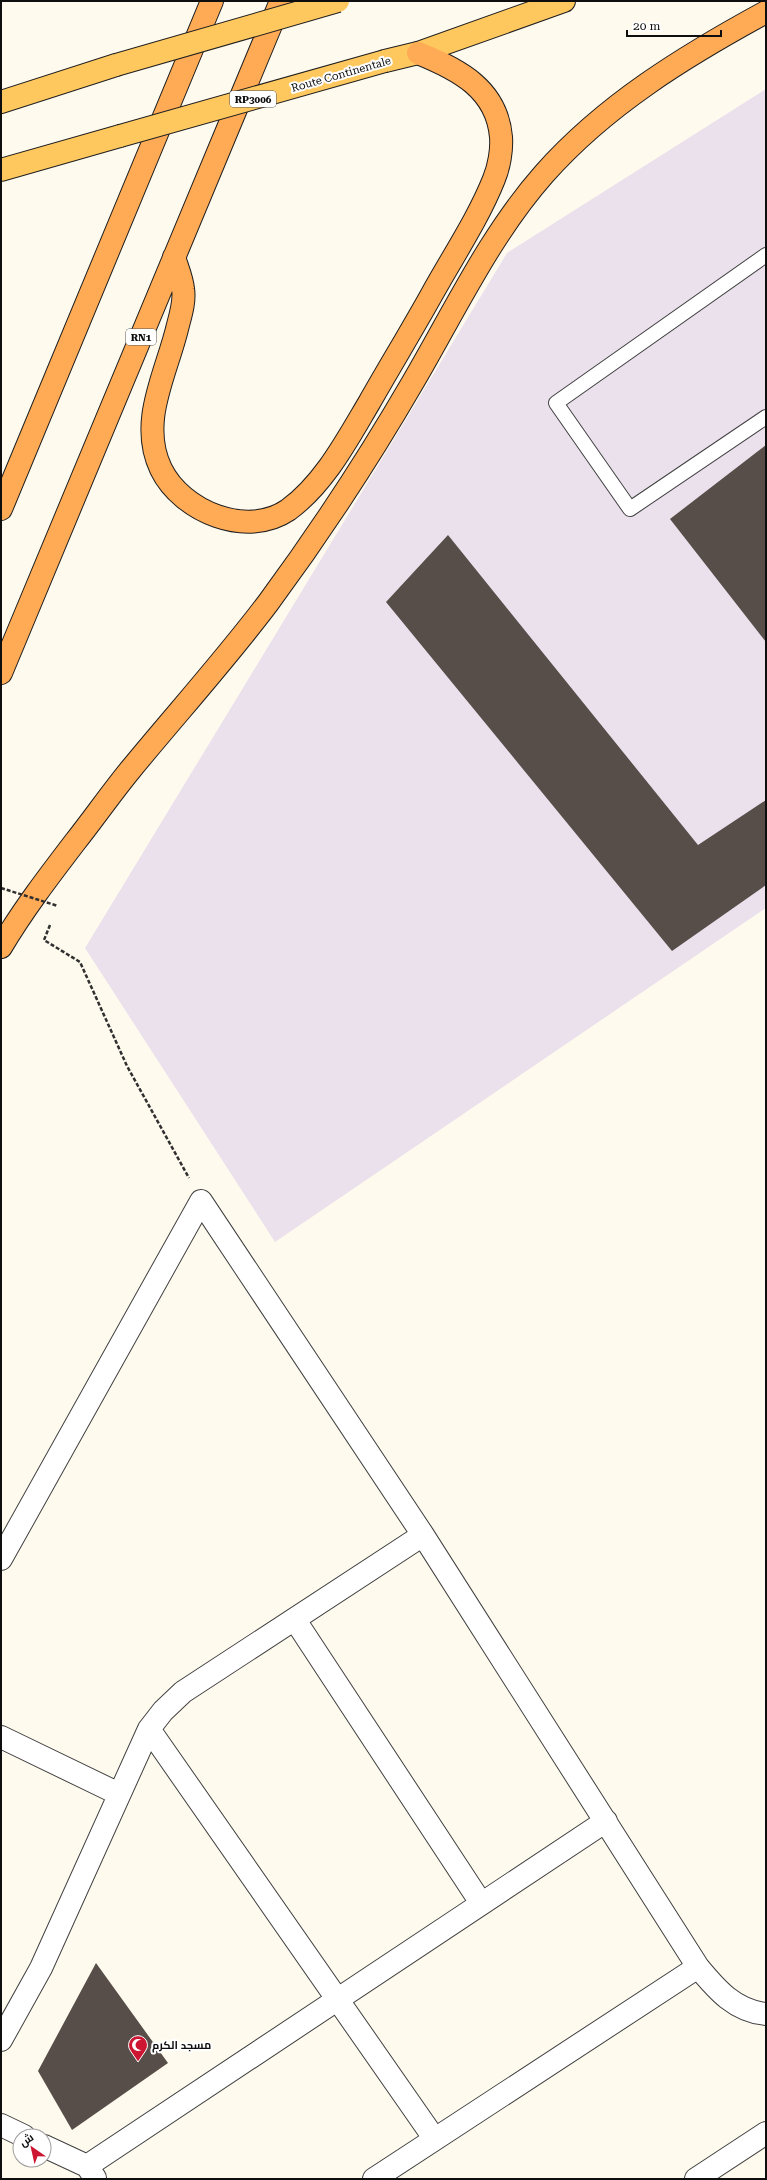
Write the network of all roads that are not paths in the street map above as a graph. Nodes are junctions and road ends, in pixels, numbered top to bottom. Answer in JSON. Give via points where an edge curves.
{"nodes":[{"id":1,"x":212,"y":1,"type":"edge"},
{"id":2,"x":281,"y":1,"type":"edge"},
{"id":3,"x":338,"y":1,"type":"edge"},
{"id":4,"x":564,"y":1,"type":"edge"},
{"id":5,"x":766,"y":12,"type":"edge"},
{"id":6,"x":418,"y":53,"type":"junction"},
{"id":7,"x":1,"y":102,"type":"edge"},
{"id":8,"x":1,"y":170,"type":"edge"},
{"id":9,"x":766,"y":255,"type":"edge"},
{"id":10,"x":174,"y":257,"type":"junction"},
{"id":11,"x":766,"y":417,"type":"edge"},
{"id":12,"x":1,"y":510,"type":"edge"},
{"id":13,"x":1,"y":673,"type":"edge"},
{"id":14,"x":1,"y":947,"type":"edge"},
{"id":15,"x":423,"y":1534,"type":"junction"},
{"id":16,"x":1,"y":1559,"type":"edge"},
{"id":17,"x":295,"y":1620,"type":"junction"},
{"id":18,"x":149,"y":1730,"type":"junction"},
{"id":19,"x":1,"y":1737,"type":"edge"},
{"id":20,"x":119,"y":1794,"type":"junction"},
{"id":21,"x":606,"y":1821,"type":"junction"},
{"id":22,"x":481,"y":1903,"type":"junction"},
{"id":23,"x":698,"y":1967,"type":"junction"},
{"id":24,"x":338,"y":1999,"type":"junction"},
{"id":25,"x":766,"y":2014,"type":"edge"},
{"id":26,"x":7,"y":2017,"type":"edge"},
{"id":27,"x":1,"y":2040,"type":"edge"},
{"id":28,"x":1,"y":2125,"type":"edge"},
{"id":29,"x":12,"y":2130,"type":"edge"},
{"id":30,"x":766,"y":2133,"type":"edge"},
{"id":31,"x":434,"y":2138,"type":"junction"},
{"id":32,"x":52,"y":2151,"type":"edge"},
{"id":33,"x":91,"y":2173,"type":"edge"},
{"id":34,"x":374,"y":2179,"type":"edge"},
{"id":35,"x":696,"y":2179,"type":"edge"}],
"edges":[{"from":1,"to":12,"type":"highway"},
{"from":2,"to":10,"type":"highway","number":"RN1"},
{"from":3,"to":7,"type":"main road","bridge":true,"via":[[116,65]]},
{"from":4,"to":6,"type":"main road","name":"Route Continentale","number":"RP3006"},
{"from":5,"to":14,"type":"highway","via":[[683,59],[625,100],[578,139],[542,176],[497,238],[403,397],[316,535],[274,595],[233,649],[130,770],[52,873]]},
{"from":6,"to":8,"type":"main road","name":"Route Continentale","number":"RP3006","bridge":true},
{"from":6,"to":10,"type":"highway","via":[[447,64],[468,77],[481,90],[497,120],[501,137],[496,175],[478,213],[424,309],[332,463],[301,500],[286,512],[267,520],[251,522],[233,519],[213,515],[198,508],[183,498],[162,472],[153,447],[153,412],[175,338],[184,290]]},
{"from":9,"to":11,"type":"lane","via":[[556,403],[630,510]]},
{"from":10,"to":13,"type":"highway","number":"RN1"},
{"from":15,"to":16,"type":"street","via":[[201,1201]]},
{"from":15,"to":17,"type":"street"},
{"from":15,"to":21,"type":"street"},
{"from":17,"to":18,"type":"street","via":[[183,1692],[163,1711]]},
{"from":17,"to":22,"type":"street"},
{"from":18,"to":20,"type":"street"},
{"from":18,"to":24,"type":"street"},
{"from":19,"to":20,"type":"street"},
{"from":20,"to":26,"type":"street","via":[[41,1968]]},
{"from":21,"to":22,"type":"street"},
{"from":21,"to":23,"type":"street"},
{"from":22,"to":24,"type":"street"},
{"from":23,"to":25,"type":"street","via":[[736,2005]]},
{"from":23,"to":31,"type":"street"},
{"from":24,"to":31,"type":"street"},
{"from":24,"to":33,"type":"street"},
{"from":26,"to":27,"type":"street"},
{"from":28,"to":29,"type":"street"},
{"from":30,"to":35,"type":"street"},
{"from":31,"to":34,"type":"street"},
{"from":32,"to":33,"type":"street"}]}
